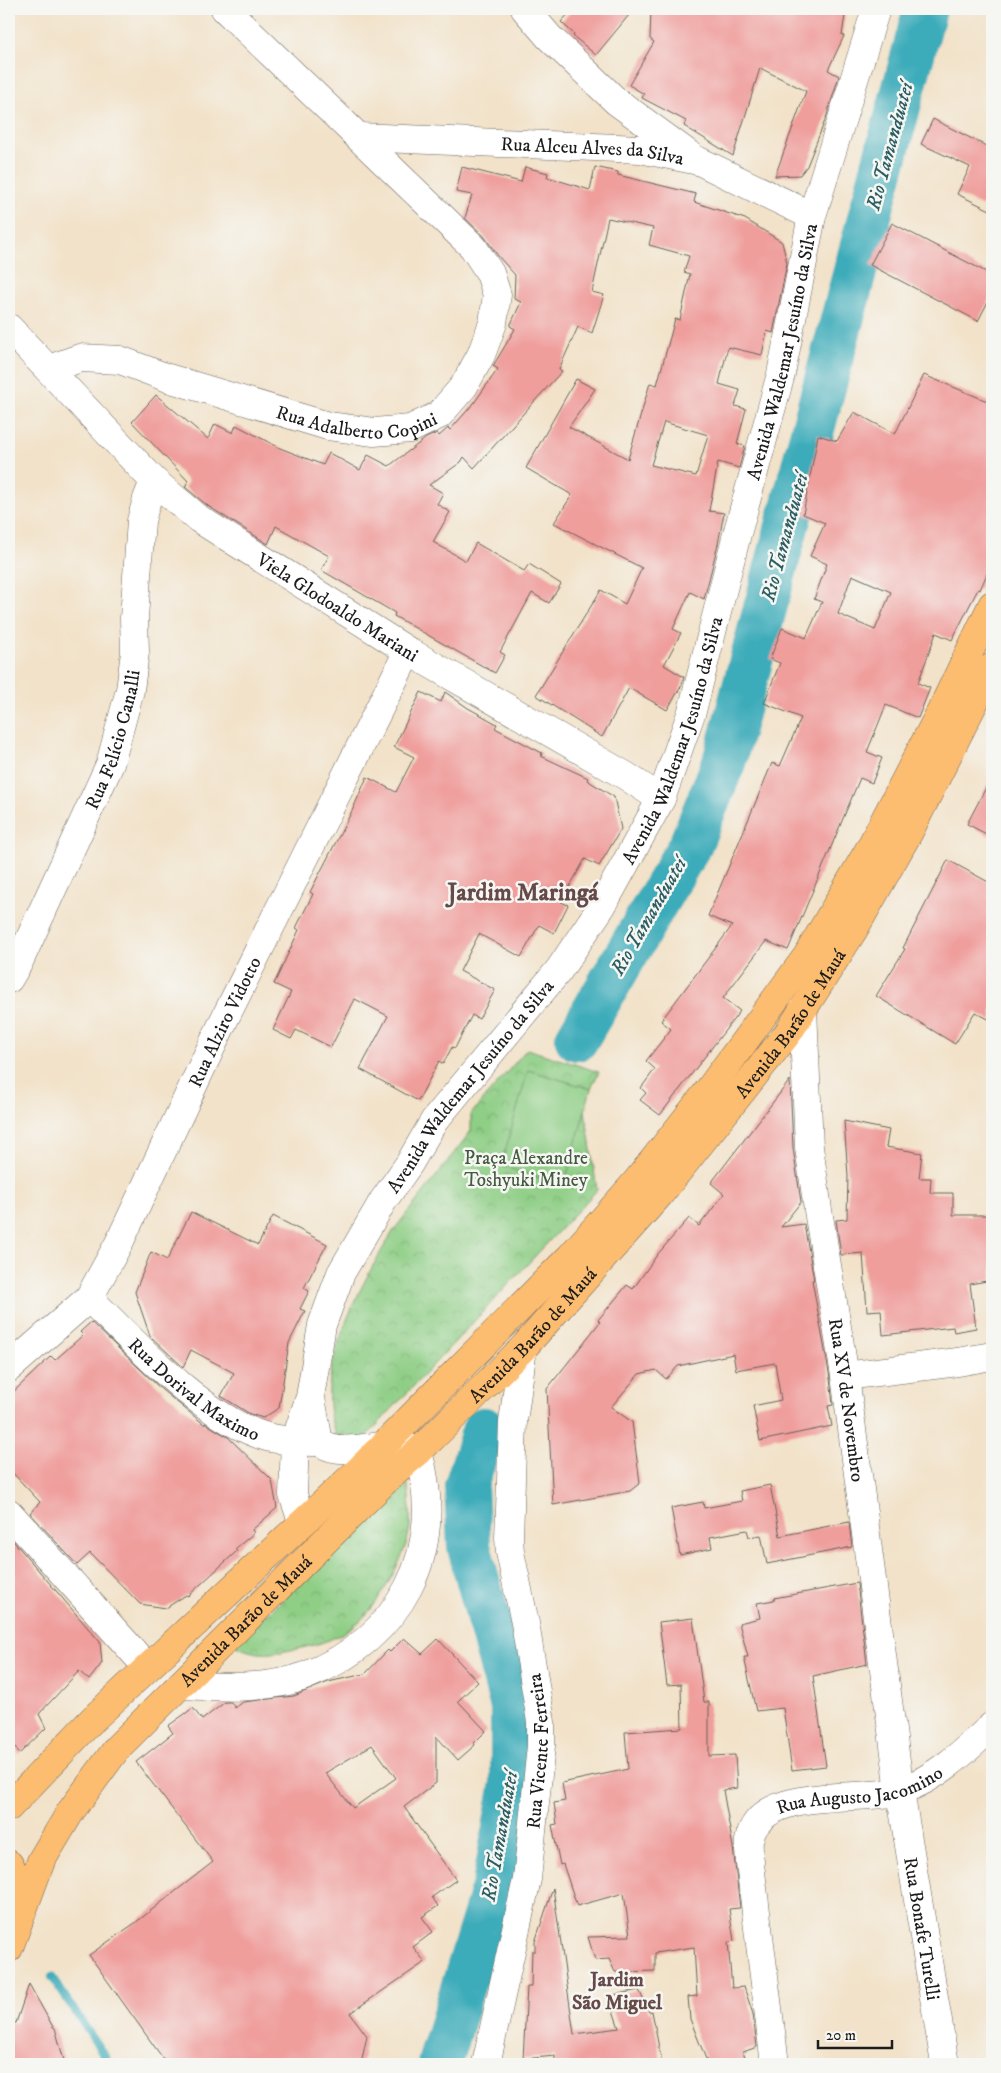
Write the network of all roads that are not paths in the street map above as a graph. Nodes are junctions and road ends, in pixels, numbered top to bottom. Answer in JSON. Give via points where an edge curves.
{"nodes":[{"id":1,"x":225,"y":9,"type":"edge"},
{"id":2,"x":525,"y":9,"type":"edge"},
{"id":3,"x":876,"y":9,"type":"edge"},
{"id":4,"x":359,"y":137,"type":"junction"},
{"id":5,"x":698,"y":161,"type":"junction"},
{"id":6,"x":812,"y":216,"type":"junction"},
{"id":7,"x":9,"y":328,"type":"edge"},
{"id":8,"x":49,"y":370,"type":"junction"},
{"id":9,"x":154,"y":481,"type":"junction"},
{"id":10,"x":992,"y":605,"type":"edge"},
{"id":11,"x":408,"y":651,"type":"junction"},
{"id":12,"x":992,"y":667,"type":"edge"},
{"id":13,"x":661,"y":800,"type":"junction"},
{"id":14,"x":9,"y":979,"type":"edge"},
{"id":15,"x":803,"y":1009,"type":"junction"},
{"id":16,"x":89,"y":1298,"type":"junction"},
{"id":17,"x":523,"y":1348,"type":"junction"},
{"id":18,"x":992,"y":1356,"type":"edge"},
{"id":19,"x":9,"y":1368,"type":"edge"},
{"id":20,"x":845,"y":1376,"type":"junction"},
{"id":21,"x":307,"y":1442,"type":"junction"},
{"id":22,"x":383,"y":1446,"type":"junction"},
{"id":23,"x":418,"y":1452,"type":"junction"},
{"id":24,"x":9,"y":1512,"type":"edge"},
{"id":25,"x":302,"y":1522,"type":"junction"},
{"id":26,"x":147,"y":1668,"type":"junction"},
{"id":27,"x":180,"y":1685,"type":"junction"},
{"id":28,"x":992,"y":1726,"type":"edge"},
{"id":29,"x":900,"y":1791,"type":"junction"},
{"id":30,"x":9,"y":1807,"type":"edge"},
{"id":31,"x":9,"y":1864,"type":"edge"},
{"id":32,"x":20,"y":1915,"type":"junction"},
{"id":33,"x":9,"y":1948,"type":"edge"},
{"id":34,"x":486,"y":2064,"type":"edge"},
{"id":35,"x":775,"y":2064,"type":"edge"},
{"id":36,"x":945,"y":2064,"type":"edge"}],
"edges":[{"from":1,"to":4,"type":"street","name":"Rua Adalberto Copini"},
{"from":2,"to":5,"type":"street","via":[[549,38],[616,101]]},
{"from":3,"to":6,"type":"street","name":"Avenida Waldemar Jesuíno da Silva"},
{"from":4,"to":5,"type":"street","name":"Rua Alceu Alves da Silva","via":[[614,147]]},
{"from":4,"to":8,"type":"street","name":"Rua Adalberto Copini","via":[[473,247],[490,273],[497,295],[493,323],[481,355],[464,386],[439,415],[410,429],[374,432],[328,426],[168,378],[120,360],[80,358]]},
{"from":5,"to":6,"type":"street","name":"Rua Alceu Alves da Silva"},
{"from":6,"to":13,"type":"street","name":"Avenida Waldemar Jesuíno da Silva","via":[[781,374],[692,711]]},
{"from":7,"to":8,"type":"street","name":"Viela Glodoaldo Mariani"},
{"from":8,"to":9,"type":"street","name":"Viela Glodoaldo Mariani"},
{"from":9,"to":11,"type":"street","name":"Viela Glodoaldo Mariani","via":[[199,519]]},
{"from":9,"to":14,"type":"street","name":"Rua Felício Canalli","via":[[141,521],[134,618],[135,652],[130,690],[110,764]]},
{"from":10,"to":22,"type":"main road","name":"Avenida Barão de Mauá","via":[[871,846],[802,964],[636,1182],[570,1257]]},
{"from":11,"to":13,"type":"street","name":"Viela Glodoaldo Mariani","via":[[626,776]]},
{"from":11,"to":16,"type":"street","name":"Rua Alziro Vidotto","via":[[225,1018],[120,1243]]},
{"from":12,"to":15,"type":"main road","name":"Avenida Barão de Mauá","via":[[904,840]]},
{"from":13,"to":21,"type":"street","name":"Avenida Waldemar Jesuíno da Silva","via":[[602,906],[559,970],[434,1121],[341,1273],[322,1325],[313,1370]]},
{"from":15,"to":17,"type":"main road","name":"Avenida Barão de Mauá","via":[[788,1033],[660,1194]]},
{"from":15,"to":20,"type":"street","name":"Rua XV de Novembro","via":[[810,1147]]},
{"from":16,"to":19,"type":"street","name":"Rua Alziro Vidotto"},
{"from":16,"to":21,"type":"street","name":"Rua Dorival Maximo","via":[[178,1383],[228,1420],[267,1436]]},
{"from":17,"to":23,"type":"main road","name":"Avenida Barão de Mauá"},
{"from":17,"to":34,"type":"street","name":"Rua Vicente Ferreira","via":[[513,1422],[509,1538],[541,1722],[541,1746],[527,1878]]},
{"from":18,"to":20,"type":"street"},
{"from":20,"to":29,"type":"street","name":"Rua XV de Novembro"},
{"from":21,"to":22,"type":"street","name":"Rua Dorival Maximo","via":[[336,1449]]},
{"from":21,"to":25,"type":"street","name":"Avenida Waldemar Jesuíno da Silva","via":[[293,1495]]},
{"from":22,"to":23,"type":"street","name":"Rua Dorival Maximo","via":[[410,1447]]},
{"from":22,"to":25,"type":"main road","name":"Avenida Barão de Mauá"},
{"from":23,"to":27,"type":"main road","name":"Avenida Barão de Mauá"},
{"from":23,"to":27,"type":"street","via":[[426,1490],[423,1546],[413,1581],[394,1612],[376,1631],[351,1653],[304,1676],[261,1685]]},
{"from":24,"to":26,"type":"street"},
{"from":25,"to":26,"type":"main road","name":"Avenida Barão de Mauá"},
{"from":26,"to":30,"type":"main road","name":"Avenida Barão de Mauá"},
{"from":27,"to":32,"type":"main road","name":"Avenida Barão de Mauá","via":[[118,1747],[71,1811],[41,1861]]},
{"from":28,"to":29,"type":"street","name":"Rua Augusto Jacomino","via":[[941,1768]]},
{"from":29,"to":35,"type":"street","name":"Rua Augusto Jacomino","via":[[794,1803],[774,1809],[755,1825],[749,1841],[750,1864]]},
{"from":29,"to":36,"type":"street","name":"Rua Bonafe Turelli"},
{"from":31,"to":32,"type":"main road","via":[[22,1886]]},
{"from":32,"to":33,"type":"main road","name":"Avenida Barão de Mauá"}]}
